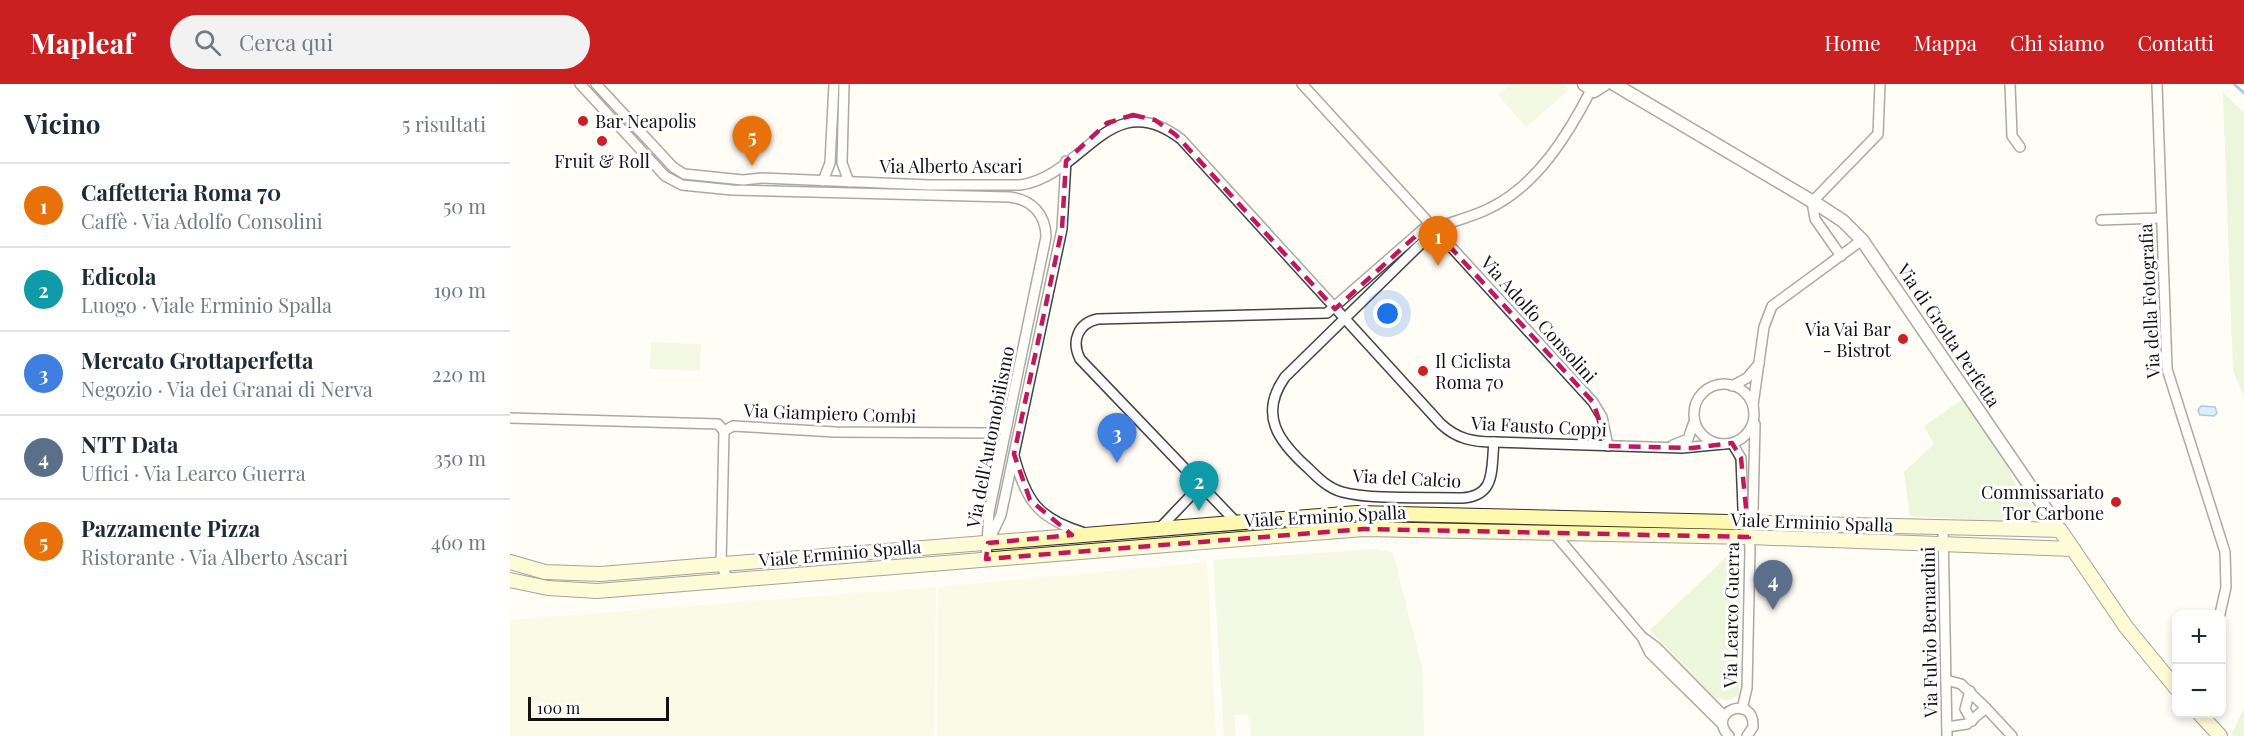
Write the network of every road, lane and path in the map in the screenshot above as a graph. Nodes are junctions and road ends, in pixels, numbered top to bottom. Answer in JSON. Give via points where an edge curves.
{"nodes":[{"id":1,"x":580,"y":84,"type":"edge"},
{"id":2,"x":596,"y":84,"type":"edge"},
{"id":3,"x":834,"y":84,"type":"edge"},
{"id":4,"x":844,"y":84,"type":"edge"},
{"id":5,"x":1302,"y":84,"type":"edge"},
{"id":6,"x":1605,"y":84,"type":"edge"},
{"id":7,"x":1614,"y":84,"type":"edge"},
{"id":8,"x":1880,"y":84,"type":"edge"},
{"id":9,"x":2010,"y":84,"type":"edge"},
{"id":10,"x":2157,"y":84,"type":"edge"},
{"id":11,"x":1587,"y":87,"type":"edge"},
{"id":12,"x":602,"y":89,"type":"edge"},
{"id":13,"x":2020,"y":147,"type":"dead end"},
{"id":14,"x":656,"y":148,"type":"junction"},
{"id":15,"x":647,"y":156,"type":"junction"},
{"id":16,"x":1066,"y":161,"type":"junction"},
{"id":17,"x":762,"y":178,"type":"junction"},
{"id":18,"x":823,"y":181,"type":"junction"},
{"id":19,"x":849,"y":182,"type":"junction"},
{"id":20,"x":929,"y":190,"type":"junction"},
{"id":21,"x":761,"y":192,"type":"junction"},
{"id":22,"x":1812,"y":201,"type":"junction"},
{"id":23,"x":2160,"y":218,"type":"junction"},
{"id":24,"x":2101,"y":220,"type":"dead end"},
{"id":25,"x":1433,"y":228,"type":"junction"},
{"id":26,"x":1046,"y":231,"type":"joint"},
{"id":27,"x":1862,"y":240,"type":"junction"},
{"id":28,"x":1841,"y":256,"type":"junction"},
{"id":29,"x":1041,"y":265,"type":"junction"},
{"id":30,"x":1053,"y":268,"type":"junction"},
{"id":31,"x":1335,"y":309,"type":"junction"},
{"id":32,"x":1030,"y":316,"type":"junction"},
{"id":33,"x":1042,"y":319,"type":"junction"},
{"id":34,"x":1345,"y":319,"type":"junction"},
{"id":35,"x":1759,"y":364,"type":"junction"},
{"id":36,"x":1732,"y":386,"type":"junction"},
{"id":37,"x":1753,"y":405,"type":"junction"},
{"id":38,"x":510,"y":418,"type":"edge"},
{"id":39,"x":1694,"y":420,"type":"junction"},
{"id":40,"x":1754,"y":420,"type":"junction"},
{"id":41,"x":1007,"y":425,"type":"junction"},
{"id":42,"x":724,"y":431,"type":"junction"},
{"id":43,"x":1494,"y":442,"type":"junction"},
{"id":44,"x":1728,"y":444,"type":"junction"},
{"id":45,"x":1608,"y":446,"type":"junction"},
{"id":46,"x":1653,"y":447,"type":"junction"},
{"id":47,"x":1014,"y":454,"type":"junction"},
{"id":48,"x":1200,"y":486,"type":"junction"},
{"id":49,"x":1541,"y":516,"type":"junction"},
{"id":50,"x":1236,"y":522,"type":"junction"},
{"id":51,"x":1748,"y":522,"type":"junction"},
{"id":52,"x":1943,"y":527,"type":"junction"},
{"id":53,"x":1159,"y":529,"type":"junction"},
{"id":54,"x":2060,"y":530,"type":"junction"},
{"id":55,"x":1547,"y":532,"type":"junction"},
{"id":56,"x":1087,"y":534,"type":"junction"},
{"id":57,"x":1749,"y":537,"type":"junction"},
{"id":58,"x":988,"y":543,"type":"junction"},
{"id":59,"x":1944,"y":544,"type":"junction"},
{"id":60,"x":949,"y":546,"type":"junction"},
{"id":61,"x":2073,"y":549,"type":"junction"},
{"id":62,"x":986,"y":559,"type":"junction"},
{"id":63,"x":510,"y":562,"type":"edge"},
{"id":64,"x":950,"y":562,"type":"junction"},
{"id":65,"x":721,"y":565,"type":"junction"},
{"id":66,"x":510,"y":580,"type":"edge"},
{"id":67,"x":729,"y":581,"type":"junction"},
{"id":68,"x":2221,"y":610,"type":"edge"},
{"id":69,"x":1946,"y":680,"type":"junction"},
{"id":70,"x":2172,"y":683,"type":"edge"},
{"id":71,"x":1970,"y":691,"type":"junction"},
{"id":72,"x":1986,"y":708,"type":"junction"},
{"id":73,"x":1742,"y":709,"type":"junction"},
{"id":74,"x":2204,"y":718,"type":"edge"},
{"id":75,"x":1723,"y":720,"type":"junction"},
{"id":76,"x":1972,"y":721,"type":"junction"},
{"id":77,"x":1947,"y":731,"type":"edge"},
{"id":78,"x":1729,"y":736,"type":"edge"},
{"id":79,"x":1748,"y":736,"type":"edge"},
{"id":80,"x":2012,"y":736,"type":"edge"},
{"id":81,"x":2220,"y":736,"type":"edge"}],
"edges":[{"from":1,"to":15,"type":"street","name":"Via Alberto Ascari"},
{"from":2,"to":12,"type":"street","name":"Via Alberto Ascari"},
{"from":3,"to":18,"type":"street","via":[[830,163]]},
{"from":4,"to":19,"type":"street","via":[[842,163]]},
{"from":5,"to":25,"type":"street","name":"Via Adolfo Consolini"},
{"from":6,"to":11,"type":"street","via":[[1599,90]]},
{"from":7,"to":22,"type":"street","name":"Via di Grotta Perfetta"},
{"from":8,"to":22,"type":"street","via":[[1878,134]]},
{"from":9,"to":13,"type":"street","via":[[2012,136]]},
{"from":10,"to":23,"type":"street","name":"Via della Fotografia"},
{"from":11,"to":25,"type":"street","via":[[1581,111],[1532,176],[1490,208]]},
{"from":12,"to":14,"type":"street","name":"Via Alberto Ascari"},
{"from":14,"to":15,"type":"street"},
{"from":14,"to":17,"type":"street","name":"Via Alberto Ascari","via":[[684,174]]},
{"from":15,"to":21,"type":"street","name":"Via Alberto Ascari","via":[[667,178],[681,185]]},
{"from":16,"to":20,"type":"street","name":"Via Alberto Ascari","via":[[1049,175],[1026,185]]},
{"from":16,"to":30,"type":"street","name":"Via dell'Automobilismo","via":[[1063,221]]},
{"from":16,"to":31,"type":"street","name":"Via Alberto Ascari","via":[[1101,128],[1118,118],[1142,116],[1159,122],[1181,139]]},
{"from":17,"to":18,"type":"street","name":"Via Alberto Ascari"},
{"from":17,"to":21,"type":"street"},
{"from":18,"to":19,"type":"street","name":"Via Alberto Ascari"},
{"from":19,"to":20,"type":"street","name":"Via Alberto Ascari"},
{"from":20,"to":21,"type":"street","name":"Via Alberto Ascari","via":[[904,196]]},
{"from":20,"to":26,"type":"street","name":"Via Alberto Ascari","via":[[1022,199],[1037,210]]},
{"from":22,"to":27,"type":"street","name":"Via di Grotta Perfetta","via":[[1843,221]]},
{"from":22,"to":28,"type":"street","via":[[1815,219]]},
{"from":23,"to":24,"type":"street"},
{"from":23,"to":68,"type":"street","name":"Via della Fotografia","via":[[2168,379],[2225,552],[2226,587]]},
{"from":25,"to":31,"type":"street"},
{"from":25,"to":34,"type":"street"},
{"from":25,"to":45,"type":"street","name":"Via Adolfo Consolini","via":[[1593,402],[1602,417]]},
{"from":26,"to":29,"type":"street","name":"Via dell'Automobilismo"},
{"from":27,"to":28,"type":"street"},
{"from":27,"to":54,"type":"street","name":"Via di Grotta Perfetta"},
{"from":28,"to":35,"type":"street","via":[[1772,306],[1764,327]]},
{"from":29,"to":30,"type":"street"},
{"from":29,"to":32,"type":"street","name":"Via dell'Automobilismo"},
{"from":30,"to":33,"type":"street","name":"Via dell'Automobilismo"},
{"from":31,"to":34,"type":"street","name":"Via Fausto Coppi"},
{"from":31,"to":48,"type":"street","via":[[1324,313],[1098,319],[1083,326],[1075,341],[1080,359]]},
{"from":32,"to":33,"type":"street"},
{"from":32,"to":41,"type":"street","name":"Via dell'Automobilismo"},
{"from":33,"to":47,"type":"street","name":"Via dell'Automobilismo"},
{"from":34,"to":43,"type":"street","name":"Via Fausto Coppi","via":[[1447,429],[1467,440]]},
{"from":34,"to":43,"type":"street","name":"Via del Calcio","via":[[1287,375],[1280,385],[1273,414],[1280,438],[1321,480],[1341,491],[1362,495],[1475,497],[1488,484]]},
{"from":35,"to":36,"type":"street","via":[[1747,378]]},
{"from":35,"to":37,"type":"street"},
{"from":36,"to":37,"type":"street","via":[[1745,393]]},
{"from":36,"to":39,"type":"street","via":[[1718,385],[1704,393],[1696,405]]},
{"from":37,"to":40,"type":"street"},
{"from":38,"to":42,"type":"street","name":"Via Giampiero Combi","via":[[718,424]]},
{"from":39,"to":44,"type":"street","via":[[1704,437]]},
{"from":39,"to":46,"type":"street","name":"Via Fausto Coppi","via":[[1693,432],[1685,441]]},
{"from":40,"to":44,"type":"street","via":[[1746,435]]},
{"from":40,"to":51,"type":"street","name":"Via Learco Guerra","via":[[1753,511]]},
{"from":41,"to":42,"type":"street","name":"Via Giampiero Combi","via":[[987,433],[835,432],[733,426]]},
{"from":41,"to":58,"type":"street","name":"Via dell'Automobilismo","via":[[989,512]]},
{"from":42,"to":65,"type":"street"},
{"from":43,"to":45,"type":"street","name":"Via Fausto Coppi"},
{"from":44,"to":46,"type":"street","name":"Via Fausto Coppi"},
{"from":44,"to":51,"type":"street","name":"Via Learco Guerra","via":[[1741,458],[1743,509]]},
{"from":45,"to":46,"type":"street","name":"Via Fausto Coppi"},
{"from":47,"to":56,"type":"street","name":"Via dell'Automobilismo","via":[[1025,491],[1034,505],[1056,522]]},
{"from":47,"to":58,"type":"street","name":"Via dell'Automobilismo","via":[[1001,515]]},
{"from":48,"to":50,"type":"street"},
{"from":48,"to":53,"type":"street"},
{"from":49,"to":50,"type":"main road","name":"Viale Erminio Spalla","via":[[1374,512]]},
{"from":49,"to":51,"type":"main road","name":"Viale Erminio Spalla"},
{"from":49,"to":55,"type":"street"},
{"from":50,"to":53,"type":"main road","name":"Viale Erminio Spalla"},
{"from":51,"to":52,"type":"main road","name":"Viale Erminio Spalla"},
{"from":51,"to":57,"type":"street","name":"Via Learco Guerra"},
{"from":52,"to":54,"type":"main road","name":"Viale Erminio Spalla"},
{"from":52,"to":59,"type":"street","name":"Via Fulvio Bernardini"},
{"from":53,"to":56,"type":"main road","name":"Viale Erminio Spalla"},
{"from":54,"to":61,"type":"main road","name":"Via di Grotta Perfetta"},
{"from":55,"to":57,"type":"main road","name":"Viale Erminio Spalla"},
{"from":55,"to":62,"type":"main road","name":"Viale Erminio Spalla","via":[[1353,530]]},
{"from":55,"to":75,"type":"street","via":[[1642,638],[1656,647]]},
{"from":56,"to":58,"type":"main road","name":"Viale Erminio Spalla"},
{"from":57,"to":59,"type":"main road","name":"Viale Erminio Spalla"},
{"from":57,"to":73,"type":"street","name":"Via Learco Guerra","via":[[1747,688]]},
{"from":58,"to":60,"type":"main road","name":"Viale Erminio Spalla"},
{"from":58,"to":62,"type":"street"},
{"from":59,"to":61,"type":"main road","name":"Viale Erminio Spalla"},
{"from":59,"to":69,"type":"street","name":"Via Fulvio Bernardini"},
{"from":60,"to":64,"type":"street"},
{"from":60,"to":65,"type":"main road","name":"Viale Erminio Spalla"},
{"from":61,"to":70,"type":"main road","name":"Via di Grotta Perfetta","via":[[2126,627]]},
{"from":62,"to":64,"type":"main road","name":"Viale Erminio Spalla"},
{"from":63,"to":65,"type":"main road","name":"Viale Erminio Spalla","via":[[545,572],[577,575]]},
{"from":64,"to":67,"type":"main road","name":"Viale Erminio Spalla"},
{"from":65,"to":67,"type":"street"},
{"from":66,"to":67,"type":"main road","name":"Viale Erminio Spalla","via":[[581,591]]},
{"from":69,"to":71,"type":"street"},
{"from":69,"to":77,"type":"street","name":"Via Fulvio Bernardini"},
{"from":71,"to":72,"type":"street"},
{"from":71,"to":76,"type":"street","via":[[1965,709]]},
{"from":72,"to":76,"type":"street"},
{"from":72,"to":80,"type":"street"},
{"from":73,"to":75,"type":"street","via":[[1731,709]]},
{"from":73,"to":79,"type":"street","via":[[1754,722]]},
{"from":74,"to":81,"type":"main road"},
{"from":75,"to":78,"type":"street"},
{"from":76,"to":77,"type":"street"}]}
